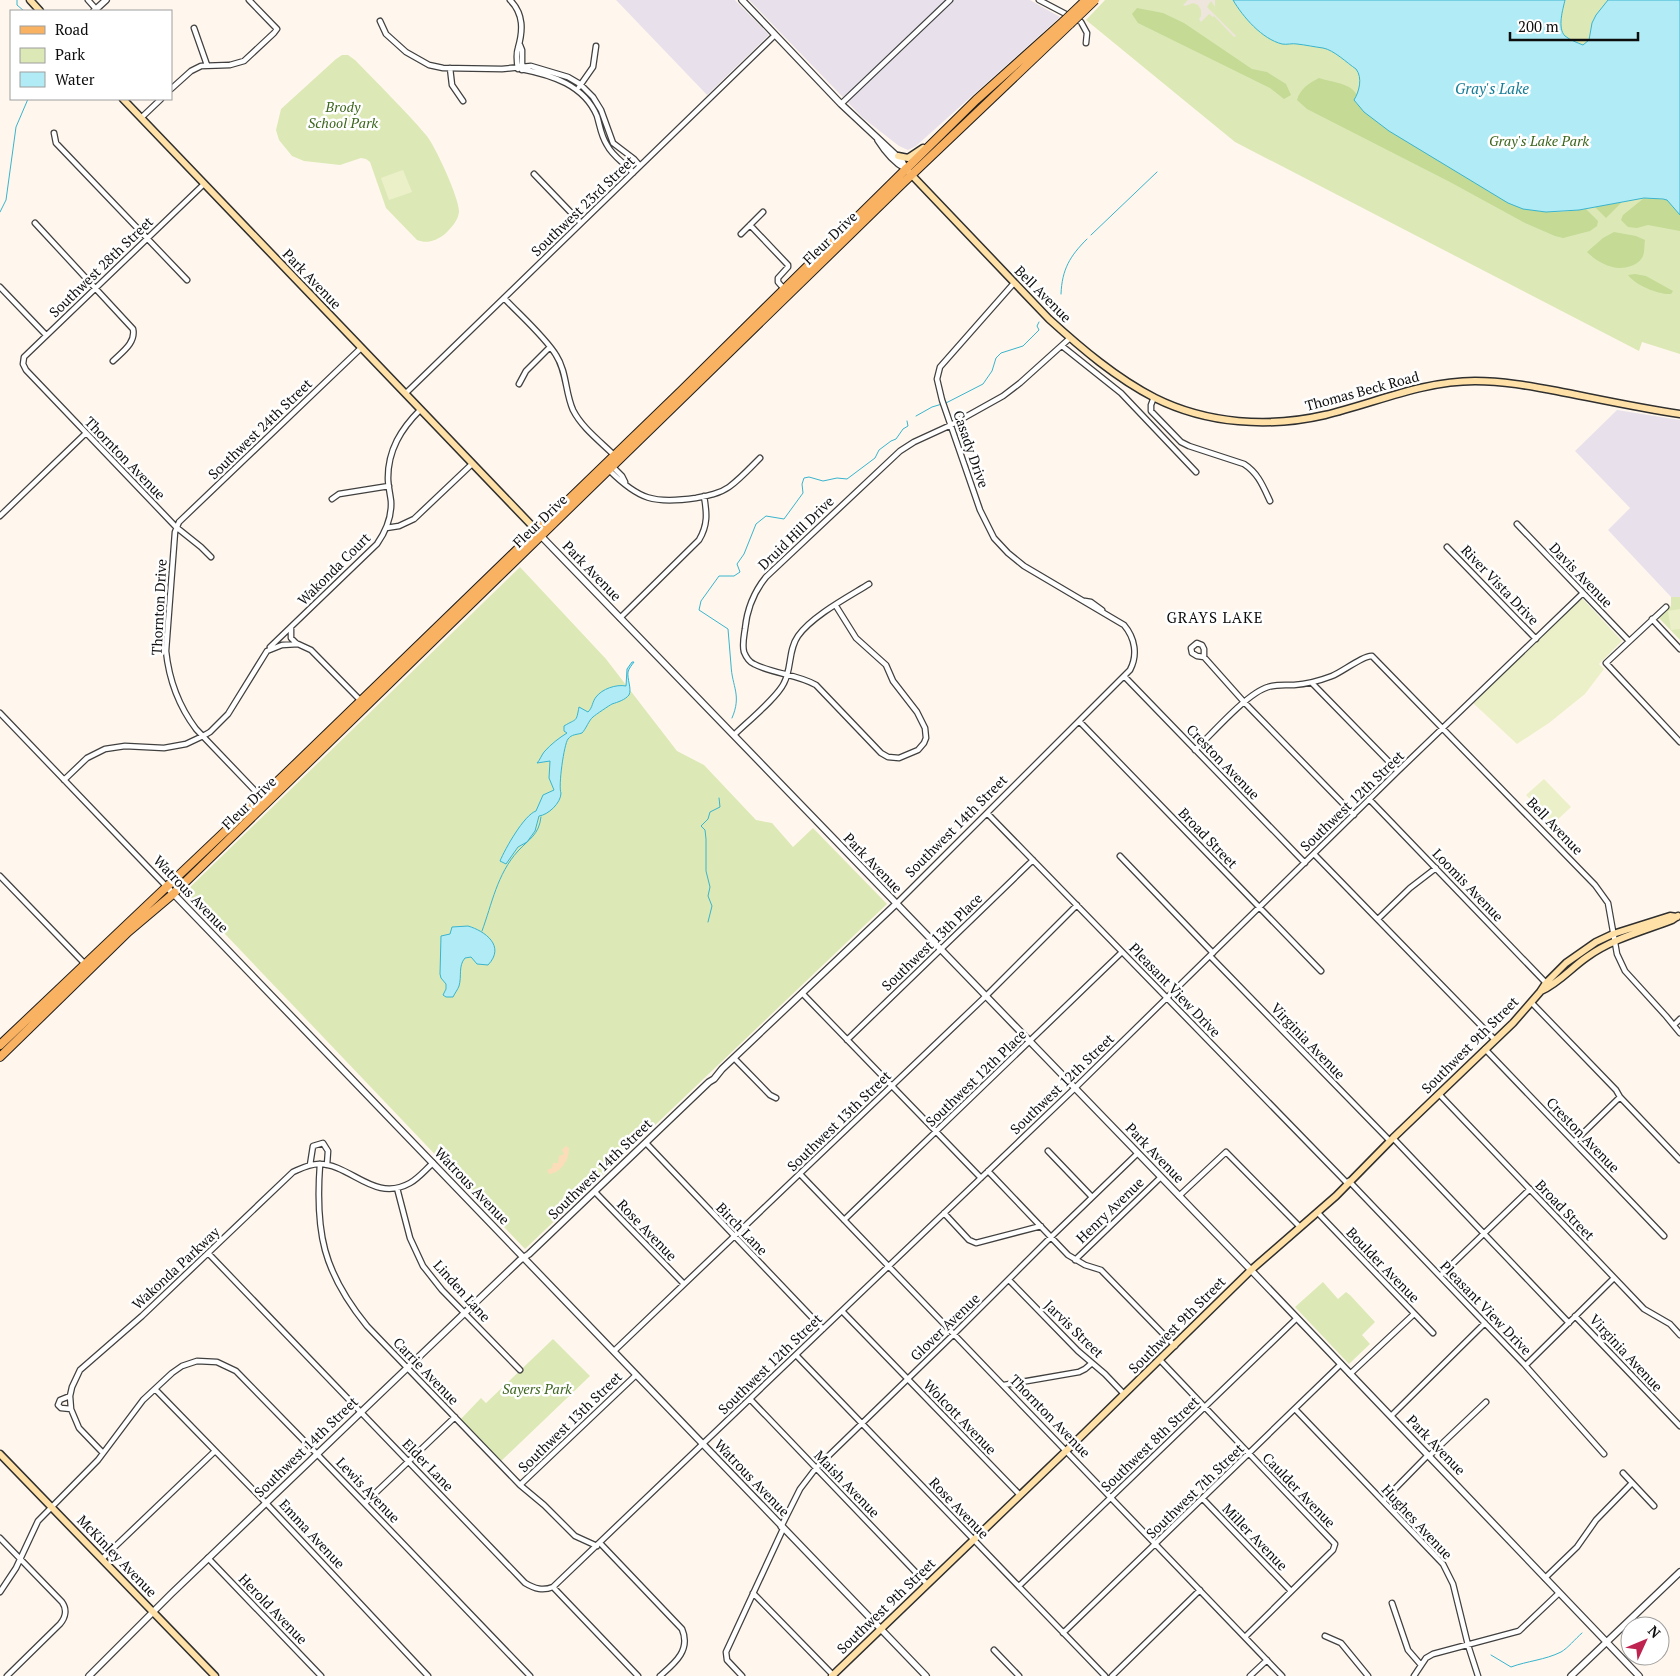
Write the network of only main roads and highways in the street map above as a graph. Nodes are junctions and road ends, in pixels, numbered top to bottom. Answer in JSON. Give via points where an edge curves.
{"nodes":[{"id":1,"x":30,"y":0,"type":"edge"},
{"id":2,"x":1086,"y":0,"type":"edge"},
{"id":3,"x":1095,"y":0,"type":"edge"},
{"id":4,"x":39,"y":10,"type":"edge"},
{"id":5,"x":1067,"y":22,"type":"junction"},
{"id":6,"x":124,"y":100,"type":"edge"},
{"id":7,"x":932,"y":142,"type":"junction"},
{"id":8,"x":898,"y":156,"type":"road end"},
{"id":9,"x":905,"y":168,"type":"junction"},
{"id":10,"x":911,"y":175,"type":"junction"},
{"id":11,"x":787,"y":292,"type":"junction"},
{"id":12,"x":1070,"y":338,"type":"joint"},
{"id":13,"x":1680,"y":414,"type":"edge"},
{"id":14,"x":539,"y":533,"type":"junction"},
{"id":15,"x":264,"y":800,"type":"junction"},
{"id":16,"x":1678,"y":916,"type":"edge"},
{"id":17,"x":88,"y":967,"type":"junction"},
{"id":18,"x":0,"y":1045,"type":"edge"},
{"id":19,"x":0,"y":1058,"type":"edge"},
{"id":20,"x":0,"y":1454,"type":"edge"},
{"id":21,"x":833,"y":1675,"type":"edge"},
{"id":22,"x":215,"y":1676,"type":"edge"}],
"edges":[{"from":1,"to":4,"type":"main road"},
{"from":2,"to":5,"type":"main road","name":"Fleur Drive","bridge":true},
{"from":3,"to":5,"type":"main road","name":"Fleur Drive","bridge":true},
{"from":5,"to":7,"type":"main road","name":"Fleur Drive"},
{"from":5,"to":10,"type":"main road","name":"Fleur Drive"},
{"from":6,"to":14,"type":"main road","name":"Park Avenue"},
{"from":7,"to":8,"type":"main road","via":[[912,157]]},
{"from":7,"to":9,"type":"main road","name":"Fleur Drive"},
{"from":9,"to":10,"type":"main road","name":"Bell Avenue"},
{"from":9,"to":11,"type":"main road","name":"Fleur Drive"},
{"from":10,"to":11,"type":"main road","name":"Fleur Drive"},
{"from":10,"to":12,"type":"main road","name":"Bell Avenue"},
{"from":11,"to":14,"type":"main road","name":"Fleur Drive"},
{"from":12,"to":13,"type":"main road","name":"Thomas Beck Road","via":[[1126,382],[1154,397],[1188,411],[1227,420],[1277,423],[1301,420],[1422,387],[1484,381]]},
{"from":14,"to":15,"type":"main road","name":"Fleur Drive","via":[[361,701]]},
{"from":14,"to":15,"type":"main road","name":"Fleur Drive","via":[[360,712]]},
{"from":15,"to":17,"type":"main road","name":"Fleur Drive","via":[[166,886]]},
{"from":15,"to":17,"type":"main road","name":"Fleur Drive","via":[[173,894]]},
{"from":16,"to":21,"type":"main road","name":"Southwest 9th Street","via":[[1670,916],[1580,952],[1566,963],[1495,1040],[1318,1213],[1251,1270]]},
{"from":17,"to":18,"type":"main road","name":"Fleur Drive"},
{"from":17,"to":19,"type":"main road","name":"Fleur Drive"},
{"from":20,"to":22,"type":"main road","name":"McKinley Avenue"}]}
